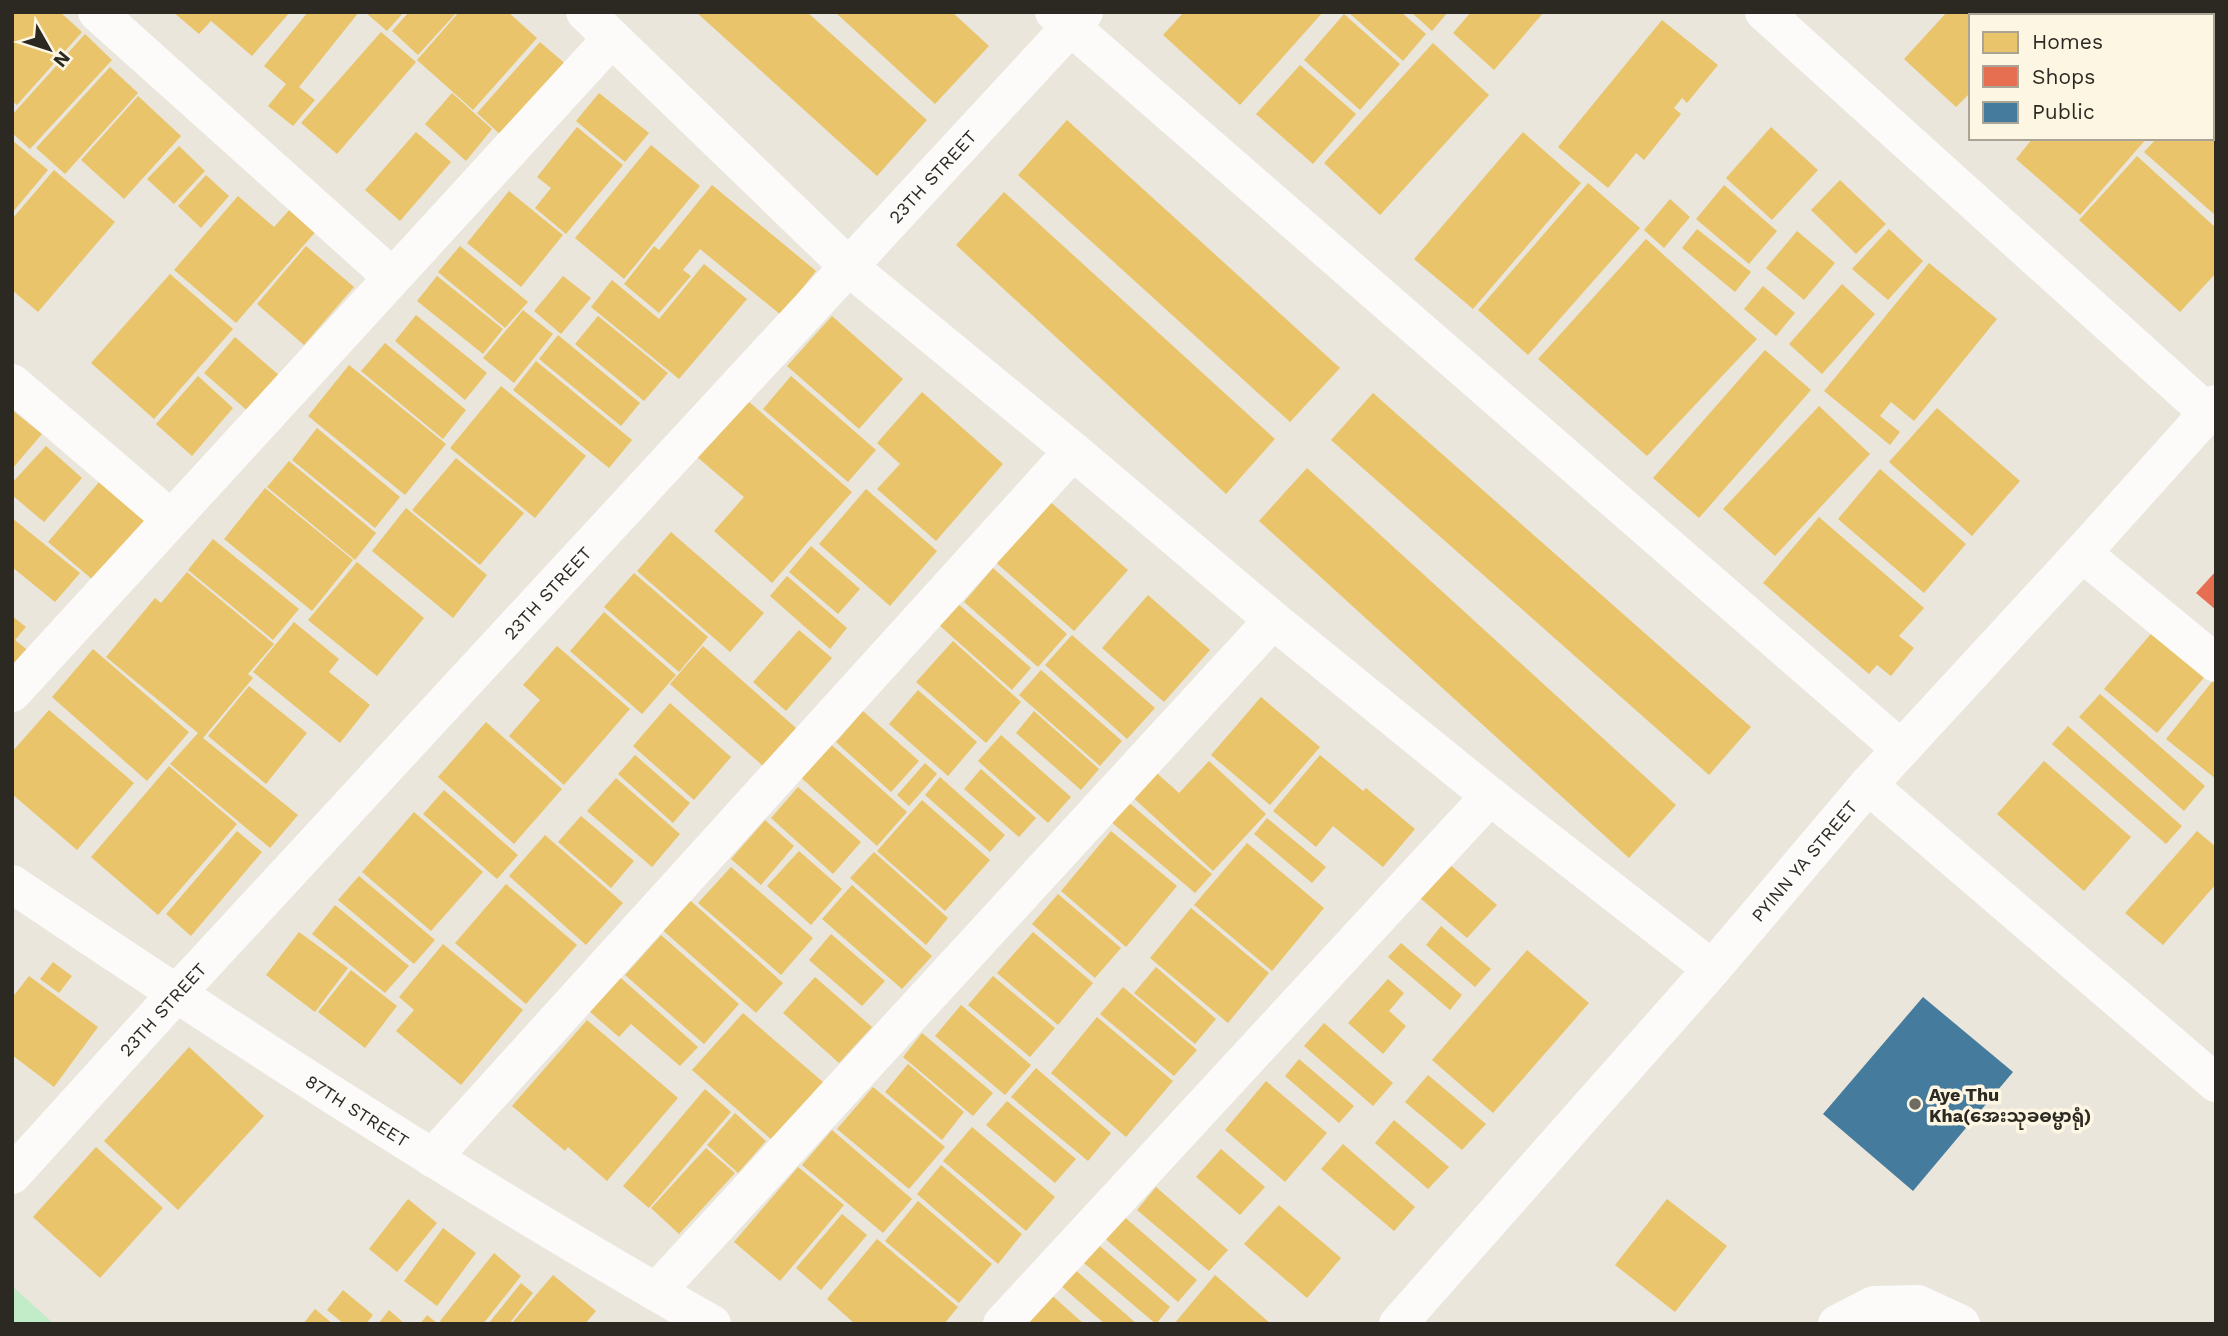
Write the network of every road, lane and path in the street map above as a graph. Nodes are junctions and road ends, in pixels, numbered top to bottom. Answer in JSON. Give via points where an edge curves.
{"nodes":[{"id":1,"x":97,"y":12,"type":"edge"},
{"id":2,"x":1764,"y":12,"type":"edge"},
{"id":3,"x":1069,"y":17,"type":"edge"},
{"id":4,"x":598,"y":25,"type":"edge"},
{"id":5,"x":849,"y":267,"type":"junction"},
{"id":6,"x":392,"y":277,"type":"junction"},
{"id":7,"x":12,"y":383,"type":"edge"},
{"id":8,"x":2211,"y":408,"type":"edge"},
{"id":9,"x":1073,"y":451,"type":"junction"},
{"id":10,"x":171,"y":519,"type":"junction"},
{"id":11,"x":2082,"y":553,"type":"junction"},
{"id":12,"x":1273,"y":620,"type":"junction"},
{"id":13,"x":2216,"y":663,"type":"edge"},
{"id":14,"x":12,"y":693,"type":"edge"},
{"id":15,"x":1901,"y":749,"type":"junction"},
{"id":16,"x":1868,"y":785,"type":"junction"},
{"id":17,"x":1490,"y":796,"type":"junction"},
{"id":18,"x":12,"y":884,"type":"edge"},
{"id":19,"x":1712,"y":969,"type":"junction"},
{"id":20,"x":176,"y":994,"type":"junction"},
{"id":21,"x":2216,"y":1083,"type":"edge"},
{"id":22,"x":432,"y":1158,"type":"junction"},
{"id":23,"x":12,"y":1175,"type":"edge"},
{"id":24,"x":656,"y":1292,"type":"junction"},
{"id":25,"x":712,"y":1324,"type":"edge"},
{"id":26,"x":1002,"y":1324,"type":"edge"},
{"id":27,"x":1399,"y":1324,"type":"edge"},
{"id":28,"x":1837,"y":1324,"type":"edge"},
{"id":29,"x":1961,"y":1324,"type":"edge"}],
"edges":[{"from":1,"to":6,"type":"street"},
{"from":2,"to":8,"type":"street"},
{"from":3,"to":5,"type":"street","name":"23TH STREET"},
{"from":3,"to":15,"type":"street"},
{"from":4,"to":5,"type":"street"},
{"from":4,"to":6,"type":"street"},
{"from":5,"to":9,"type":"street"},
{"from":5,"to":20,"type":"street","name":"23TH STREET"},
{"from":6,"to":10,"type":"street"},
{"from":7,"to":10,"type":"street"},
{"from":8,"to":11,"type":"street","name":"PYINN YA STREET"},
{"from":9,"to":12,"type":"street"},
{"from":9,"to":22,"type":"street"},
{"from":10,"to":14,"type":"street"},
{"from":11,"to":13,"type":"street"},
{"from":11,"to":15,"type":"street","name":"PYINN YA STREET"},
{"from":12,"to":17,"type":"street"},
{"from":12,"to":24,"type":"street"},
{"from":15,"to":16,"type":"street","name":"PYINN YA STREET"},
{"from":16,"to":19,"type":"street","name":"PYINN YA STREET"},
{"from":16,"to":21,"type":"street"},
{"from":17,"to":19,"type":"street"},
{"from":17,"to":26,"type":"street"},
{"from":18,"to":20,"type":"street","name":"87TH STREET"},
{"from":19,"to":27,"type":"street","name":"PYINN YA STREET"},
{"from":20,"to":22,"type":"street","name":"87TH STREET"},
{"from":20,"to":23,"type":"street","name":"23TH STREET"},
{"from":22,"to":24,"type":"street","name":"87TH STREET"},
{"from":24,"to":25,"type":"street","name":"87TH STREET"},
{"from":28,"to":29,"type":"street","via":[[1874,1304],[1918,1304]]}]}
